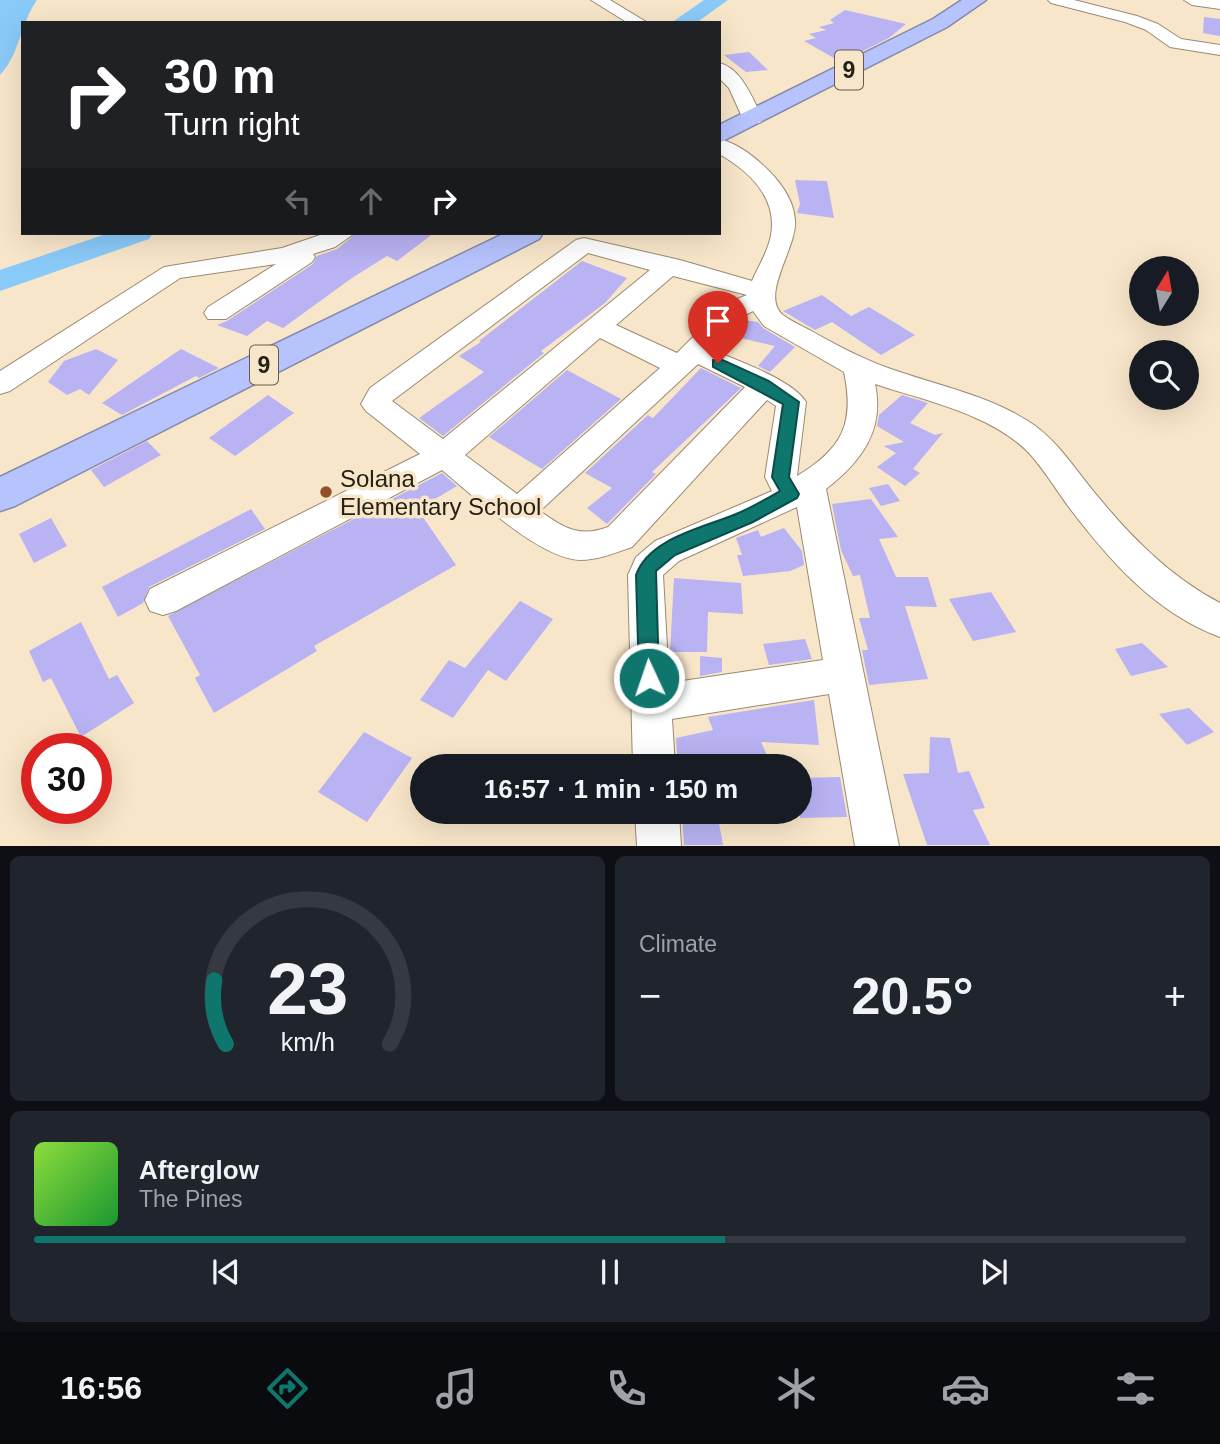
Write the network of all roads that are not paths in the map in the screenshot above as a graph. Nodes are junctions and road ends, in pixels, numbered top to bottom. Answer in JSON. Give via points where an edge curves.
{"nodes":[{"id":1,"x":976,"y":0,"type":"edge"},
{"id":2,"x":1056,"y":0,"type":"edge"},
{"id":3,"x":1192,"y":0,"type":"edge"},
{"id":4,"x":604,"y":3,"type":"edge"},
{"id":5,"x":1220,"y":4,"type":"edge"},
{"id":6,"x":636,"y":21,"type":"edge"},
{"id":7,"x":1220,"y":50,"type":"edge"},
{"id":8,"x":721,"y":70,"type":"edge"},
{"id":9,"x":752,"y":119,"type":"junction"},
{"id":10,"x":721,"y":134,"type":"edge"},
{"id":11,"x":721,"y":146,"type":"edge"},
{"id":12,"x":524,"y":235,"type":"edge"},
{"id":13,"x":335,"y":237,"type":"edge"},
{"id":14,"x":671,"y":265,"type":"junction"},
{"id":15,"x":761,"y":294,"type":"junction"},
{"id":16,"x":218,"y":313,"type":"dead end"},
{"id":17,"x":598,"y":327,"type":"junction"},
{"id":18,"x":688,"y":359,"type":"junction"},
{"id":19,"x":858,"y":366,"type":"junction"},
{"id":20,"x":0,"y":384,"type":"edge"},
{"id":21,"x":764,"y":385,"type":"junction"},
{"id":22,"x":443,"y":456,"type":"junction"},
{"id":23,"x":800,"y":489,"type":"junction"},
{"id":24,"x":0,"y":495,"type":"edge"},
{"id":25,"x":518,"y":512,"type":"junction"},
{"id":26,"x":163,"y":600,"type":"dead end"},
{"id":27,"x":1220,"y":621,"type":"edge"},
{"id":28,"x":846,"y":673,"type":"junction"},
{"id":29,"x":650,"y":704,"type":"junction"},
{"id":30,"x":653,"y":754,"type":"edge"},
{"id":31,"x":658,"y":824,"type":"edge"},
{"id":32,"x":659,"y":845,"type":"edge"},
{"id":33,"x":877,"y":845,"type":"edge"}],
"edges":[{"from":1,"to":9,"type":"highway","number":"9"},
{"from":2,"to":7,"type":"street","via":[[1130,19],[1176,43]]},
{"from":3,"to":5,"type":"street"},
{"from":4,"to":6,"type":"street"},
{"from":8,"to":9,"type":"street","via":[[737,86]]},
{"from":9,"to":10,"type":"highway","number":"9"},
{"from":11,"to":15,"type":"street","via":[[746,159],[777,198],[784,234]]},
{"from":12,"to":24,"type":"highway","number":"9"},
{"from":13,"to":16,"type":"street"},
{"from":13,"to":20,"type":"street","via":[[285,255],[173,272]]},
{"from":14,"to":15,"type":"street"},
{"from":14,"to":17,"type":"street"},
{"from":14,"to":22,"type":"street","via":[[592,245],[578,248],[380,395],[376,404]]},
{"from":15,"to":18,"type":"street","via":[[736,309]]},
{"from":15,"to":19,"type":"street","via":[[773,320]]},
{"from":17,"to":18,"type":"street"},
{"from":17,"to":22,"type":"street"},
{"from":18,"to":21,"type":"street"},
{"from":18,"to":25,"type":"street"},
{"from":19,"to":23,"type":"street","via":[[864,408],[856,440],[843,458]]},
{"from":19,"to":27,"type":"street","via":[[1025,431],[1133,564],[1160,587]]},
{"from":21,"to":23,"type":"street","via":[[793,406],[781,477]]},
{"from":21,"to":25,"type":"street","via":[[620,537],[599,547],[559,543]]},
{"from":22,"to":25,"type":"street"},
{"from":22,"to":26,"type":"street"},
{"from":23,"to":28,"type":"street"},
{"from":23,"to":29,"type":"street","via":[[668,550],[648,566]]},
{"from":28,"to":29,"type":"street"},
{"from":28,"to":33,"type":"street"},
{"from":29,"to":30,"type":"street"},
{"from":31,"to":32,"type":"street"}]}
